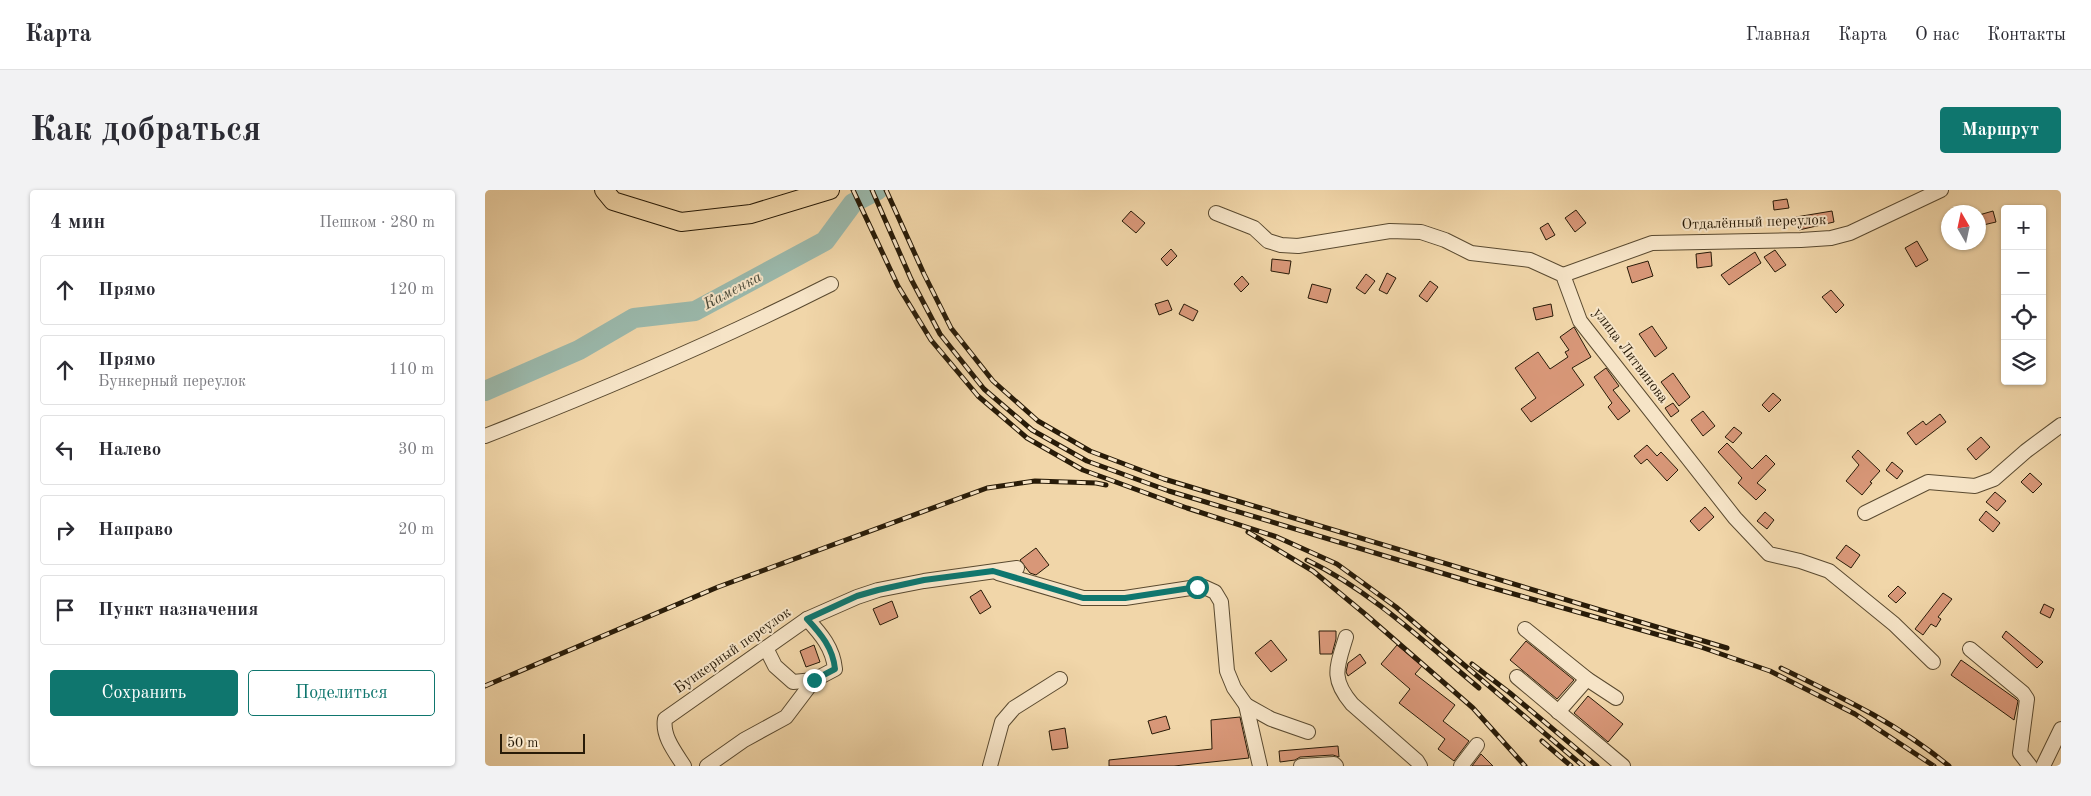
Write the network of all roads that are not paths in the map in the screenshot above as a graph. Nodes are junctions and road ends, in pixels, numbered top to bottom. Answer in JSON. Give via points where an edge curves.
{"nodes":[{"id":1,"x":604,"y":190,"type":"edge"},
{"id":2,"x":829,"y":190,"type":"edge"},
{"id":3,"x":1941,"y":190,"type":"edge"},
{"id":4,"x":1216,"y":213,"type":"dead end"},
{"id":5,"x":1563,"y":275,"type":"junction"},
{"id":6,"x":831,"y":284,"type":"dead end"},
{"id":7,"x":2061,"y":425,"type":"edge"},
{"id":8,"x":485,"y":436,"type":"edge"},
{"id":9,"x":1865,"y":513,"type":"dead end"},
{"id":10,"x":1017,"y":568,"type":"dead end"},
{"id":11,"x":993,"y":571,"type":"junction"},
{"id":12,"x":807,"y":619,"type":"junction"},
{"id":13,"x":1525,"y":629,"type":"dead end"},
{"id":14,"x":1346,"y":637,"type":"dead end"},
{"id":15,"x":766,"y":648,"type":"junction"},
{"id":16,"x":1970,"y":649,"type":"dead end"},
{"id":17,"x":1933,"y":662,"type":"dead end"},
{"id":18,"x":1517,"y":677,"type":"dead end"},
{"id":19,"x":1059,"y":679,"type":"dead end"},
{"id":20,"x":1587,"y":679,"type":"junction"},
{"id":21,"x":814,"y":680,"type":"junction"},
{"id":22,"x":1616,"y":698,"type":"dead end"},
{"id":23,"x":1246,"y":705,"type":"junction"},
{"id":24,"x":1559,"y":712,"type":"junction"},
{"id":25,"x":2061,"y":729,"type":"edge"},
{"id":26,"x":1308,"y":732,"type":"dead end"},
{"id":27,"x":1477,"y":745,"type":"dead end"},
{"id":28,"x":684,"y":766,"type":"edge"},
{"id":29,"x":707,"y":766,"type":"edge"},
{"id":30,"x":990,"y":766,"type":"edge"},
{"id":31,"x":1260,"y":766,"type":"edge"},
{"id":32,"x":1301,"y":766,"type":"edge"},
{"id":33,"x":1336,"y":766,"type":"edge"},
{"id":34,"x":1420,"y":766,"type":"edge"},
{"id":35,"x":1461,"y":766,"type":"edge"},
{"id":36,"x":1623,"y":766,"type":"edge"},
{"id":37,"x":2030,"y":766,"type":"edge"},
{"id":38,"x":2043,"y":766,"type":"edge"}],
"edges":[{"from":1,"to":2,"type":"main road","via":[[613,201],[681,222],[751,214]]},
{"from":3,"to":5,"type":"street","name":"Отдалённый переулок","via":[[1850,233],[1831,238],[1652,243]]},
{"from":4,"to":5,"type":"street","via":[[1254,228],[1268,241],[1281,245],[1298,246],[1390,231],[1421,232],[1471,253],[1529,260]]},
{"from":5,"to":17,"type":"street","name":"улица Литвинова","via":[[1580,321],[1735,518],[1769,554],[1829,571],[1894,624]]},
{"from":6,"to":8,"type":"street","via":[[647,370]]},
{"from":7,"to":9,"type":"street","via":[[1994,479],[1975,486],[1928,482]]},
{"from":10,"to":11,"type":"street","name":"Бункерный переулок"},
{"from":11,"to":12,"type":"street","name":"Бункерный переулок","via":[[878,590]]},
{"from":11,"to":23,"type":"street","via":[[1083,598],[1125,598],[1197,587],[1215,592],[1221,602],[1227,671],[1233,688]]},
{"from":12,"to":15,"type":"street","name":"Бункерный переулок"},
{"from":12,"to":21,"type":"street","via":[[823,636],[834,658],[835,669]]},
{"from":13,"to":20,"type":"street"},
{"from":14,"to":34,"type":"street","via":[[1336,674],[1343,693]]},
{"from":15,"to":21,"type":"street","via":[[775,666],[793,682]]},
{"from":15,"to":28,"type":"street","name":"Бункерный переулок","via":[[665,719],[663,726],[668,740]]},
{"from":16,"to":37,"type":"street","via":[[2027,699],[2020,753]]},
{"from":18,"to":24,"type":"street"},
{"from":19,"to":30,"type":"street","via":[[1014,708],[1002,722]]},
{"from":20,"to":22,"type":"street"},
{"from":20,"to":24,"type":"street"},
{"from":21,"to":29,"type":"street","via":[[786,717],[744,740]]},
{"from":23,"to":26,"type":"street","via":[[1271,719]]},
{"from":23,"to":31,"type":"street"},
{"from":24,"to":36,"type":"street"},
{"from":25,"to":38,"type":"street"},
{"from":27,"to":35,"type":"street"},
{"from":32,"to":33,"type":"street"}]}
